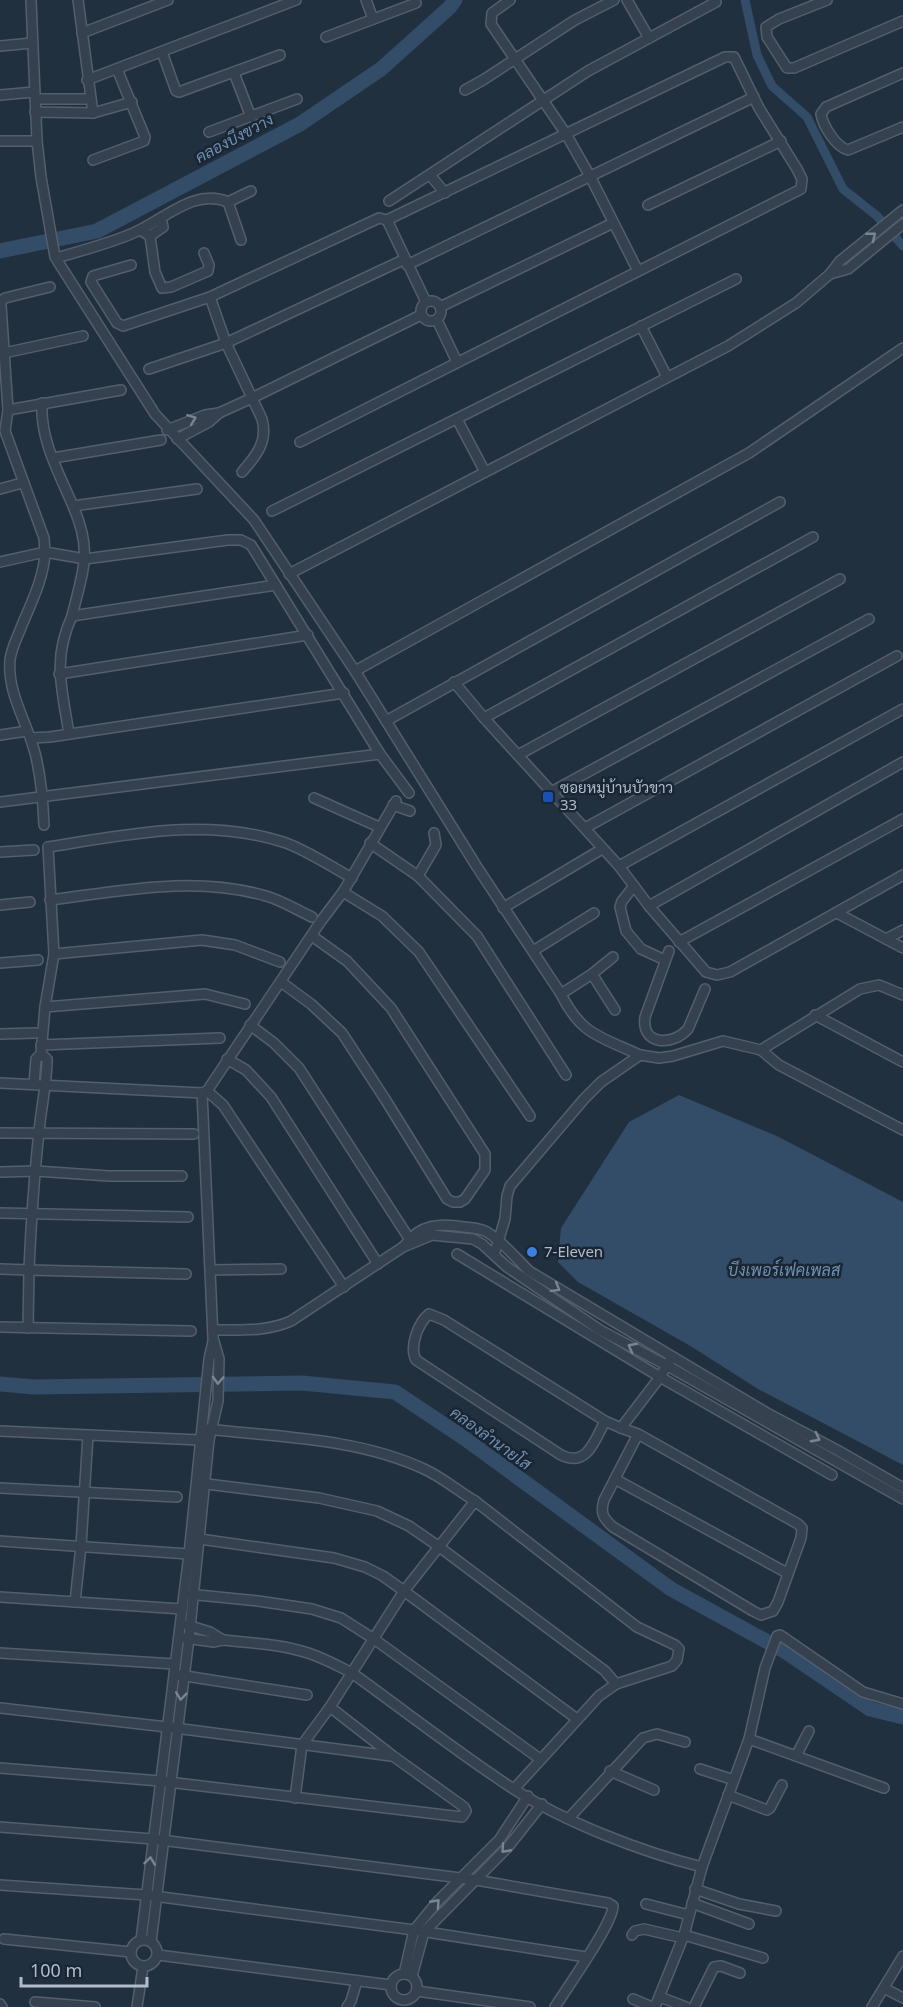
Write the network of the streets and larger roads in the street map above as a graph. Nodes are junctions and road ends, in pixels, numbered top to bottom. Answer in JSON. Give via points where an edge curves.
{"nodes":[{"id":1,"x":31,"y":0,"type":"edge"},
{"id":2,"x":78,"y":0,"type":"edge"},
{"id":3,"x":168,"y":0,"type":"edge"},
{"id":4,"x":296,"y":0,"type":"edge"},
{"id":5,"x":366,"y":0,"type":"edge"},
{"id":6,"x":510,"y":0,"type":"edge"},
{"id":7,"x":614,"y":0,"type":"edge"},
{"id":8,"x":627,"y":0,"type":"edge"},
{"id":9,"x":827,"y":0,"type":"edge"},
{"id":10,"x":716,"y":2,"type":"dead end"},
{"id":11,"x":416,"y":3,"type":"dead end"},
{"id":12,"x":269,"y":5,"type":"edge"},
{"id":13,"x":373,"y":19,"type":"junction"},
{"id":14,"x":903,"y":21,"type":"edge"},
{"id":15,"x":82,"y":33,"type":"junction"},
{"id":16,"x":326,"y":37,"type":"dead end"},
{"id":17,"x":649,"y":38,"type":"junction"},
{"id":18,"x":32,"y":43,"type":"junction"},
{"id":19,"x":0,"y":46,"type":"edge"},
{"id":20,"x":162,"y":52,"type":"junction"},
{"id":21,"x":280,"y":55,"type":"dead end"},
{"id":22,"x":515,"y":59,"type":"junction"},
{"id":23,"x":117,"y":69,"type":"junction"},
{"id":24,"x":234,"y":73,"type":"junction"},
{"id":25,"x":903,"y":74,"type":"edge"},
{"id":26,"x":87,"y":80,"type":"junction"},
{"id":27,"x":465,"y":90,"type":"dead end"},
{"id":28,"x":0,"y":95,"type":"edge"},
{"id":29,"x":34,"y":96,"type":"junction"},
{"id":30,"x":754,"y":97,"type":"junction"},
{"id":31,"x":90,"y":99,"type":"junction"},
{"id":32,"x":297,"y":99,"type":"dead end"},
{"id":33,"x":543,"y":100,"type":"junction"},
{"id":34,"x":132,"y":102,"type":"junction"},
{"id":35,"x":35,"y":112,"type":"junction"},
{"id":36,"x":93,"y":113,"type":"junction"},
{"id":37,"x":251,"y":117,"type":"junction"},
{"id":38,"x":903,"y":127,"type":"edge"},
{"id":39,"x":209,"y":132,"type":"dead end"},
{"id":40,"x":566,"y":134,"type":"junction"},
{"id":41,"x":0,"y":141,"type":"edge"},
{"id":42,"x":37,"y":141,"type":"junction"},
{"id":43,"x":781,"y":141,"type":"junction"},
{"id":44,"x":93,"y":160,"type":"dead end"},
{"id":45,"x":430,"y":175,"type":"junction"},
{"id":46,"x":591,"y":178,"type":"junction"},
{"id":47,"x":251,"y":191,"type":"dead end"},
{"id":48,"x":445,"y":193,"type":"junction"},
{"id":49,"x":389,"y":201,"type":"dead end"},
{"id":50,"x":228,"y":202,"type":"junction"},
{"id":51,"x":648,"y":205,"type":"dead end"},
{"id":52,"x":903,"y":210,"type":"edge"},
{"id":53,"x":161,"y":218,"type":"junction"},
{"id":54,"x":387,"y":220,"type":"junction"},
{"id":55,"x":613,"y":223,"type":"junction"},
{"id":56,"x":903,"y":224,"type":"edge"},
{"id":57,"x":140,"y":230,"type":"junction"},
{"id":58,"x":150,"y":236,"type":"junction"},
{"id":59,"x":241,"y":240,"type":"dead end"},
{"id":60,"x":204,"y":253,"type":"dead end"},
{"id":61,"x":55,"y":257,"type":"junction"},
{"id":62,"x":406,"y":262,"type":"junction"},
{"id":63,"x":131,"y":265,"type":"dead end"},
{"id":64,"x":638,"y":271,"type":"junction"},
{"id":65,"x":830,"y":274,"type":"junction"},
{"id":66,"x":736,"y":279,"type":"dead end"},
{"id":67,"x":50,"y":287,"type":"dead end"},
{"id":68,"x":210,"y":297,"type":"junction"},
{"id":69,"x":426,"y":302,"type":"junction"},
{"id":70,"x":440,"y":307,"type":"junction"},
{"id":71,"x":421,"y":315,"type":"junction"},
{"id":72,"x":437,"y":320,"type":"junction"},
{"id":73,"x":641,"y":326,"type":"junction"},
{"id":74,"x":83,"y":336,"type":"dead end"},
{"id":75,"x":226,"y":343,"type":"junction"},
{"id":76,"x":903,"y":348,"type":"edge"},
{"id":77,"x":4,"y":353,"type":"junction"},
{"id":78,"x":457,"y":363,"type":"junction"},
{"id":79,"x":149,"y":369,"type":"dead end"},
{"id":80,"x":667,"y":377,"type":"junction"},
{"id":81,"x":122,"y":390,"type":"dead end"},
{"id":82,"x":252,"y":398,"type":"junction"},
{"id":83,"x":42,"y":403,"type":"junction"},
{"id":84,"x":8,"y":410,"type":"junction"},
{"id":85,"x":219,"y":412,"type":"junction"},
{"id":86,"x":457,"y":419,"type":"junction"},
{"id":87,"x":167,"y":430,"type":"junction"},
{"id":88,"x":2,"y":431,"type":"edge"},
{"id":89,"x":161,"y":440,"type":"dead end"},
{"id":90,"x":177,"y":440,"type":"junction"},
{"id":91,"x":300,"y":442,"type":"dead end"},
{"id":92,"x":53,"y":458,"type":"junction"},
{"id":93,"x":242,"y":472,"type":"dead end"},
{"id":94,"x":485,"y":472,"type":"junction"},
{"id":95,"x":22,"y":483,"type":"junction"},
{"id":96,"x":0,"y":489,"type":"edge"},
{"id":97,"x":197,"y":489,"type":"dead end"},
{"id":98,"x":780,"y":502,"type":"dead end"},
{"id":99,"x":72,"y":506,"type":"junction"},
{"id":100,"x":272,"y":511,"type":"dead end"},
{"id":101,"x":813,"y":537,"type":"dead end"},
{"id":102,"x":45,"y":552,"type":"junction"},
{"id":103,"x":85,"y":559,"type":"junction"},
{"id":104,"x":0,"y":562,"type":"edge"},
{"id":105,"x":289,"y":574,"type":"junction"},
{"id":106,"x":840,"y":579,"type":"dead end"},
{"id":107,"x":276,"y":585,"type":"junction"},
{"id":108,"x":72,"y":616,"type":"junction"},
{"id":109,"x":869,"y":619,"type":"dead end"},
{"id":110,"x":308,"y":635,"type":"junction"},
{"id":111,"x":12,"y":649,"type":"junction"},
{"id":112,"x":0,"y":650,"type":"edge"},
{"id":113,"x":897,"y":656,"type":"dead end"},
{"id":114,"x":355,"y":671,"type":"junction"},
{"id":115,"x":59,"y":674,"type":"junction"},
{"id":116,"x":454,"y":682,"type":"junction"},
{"id":117,"x":344,"y":693,"type":"junction"},
{"id":118,"x":903,"y":709,"type":"edge"},
{"id":119,"x":484,"y":718,"type":"junction"},
{"id":120,"x":386,"y":722,"type":"junction"},
{"id":121,"x":69,"y":734,"type":"junction"},
{"id":122,"x":0,"y":735,"type":"edge"},
{"id":123,"x":29,"y":735,"type":"junction"},
{"id":124,"x":380,"y":754,"type":"junction"},
{"id":125,"x":518,"y":755,"type":"junction"},
{"id":126,"x":903,"y":762,"type":"edge"},
{"id":127,"x":551,"y":792,"type":"junction"},
{"id":128,"x":409,"y":793,"type":"dead end"},
{"id":129,"x":42,"y":797,"type":"junction"},
{"id":130,"x":314,"y":798,"type":"dead end"},
{"id":131,"x":0,"y":802,"type":"edge"},
{"id":132,"x":410,"y":810,"type":"dead end"},
{"id":133,"x":903,"y":819,"type":"edge"},
{"id":134,"x":44,"y":825,"type":"dead end"},
{"id":135,"x":379,"y":827,"type":"junction"},
{"id":136,"x":585,"y":828,"type":"junction"},
{"id":137,"x":434,"y":833,"type":"dead end"},
{"id":138,"x":370,"y":843,"type":"junction"},
{"id":139,"x":602,"y":849,"type":"junction"},
{"id":140,"x":34,"y":850,"type":"dead end"},
{"id":141,"x":0,"y":852,"type":"edge"},
{"id":142,"x":619,"y":866,"type":"junction"},
{"id":143,"x":903,"y":875,"type":"edge"},
{"id":144,"x":418,"y":876,"type":"junction"},
{"id":145,"x":352,"y":878,"type":"junction"},
{"id":146,"x":634,"y":886,"type":"junction"},
{"id":147,"x":343,"y":892,"type":"junction"},
{"id":148,"x":50,"y":900,"type":"junction"},
{"id":149,"x":30,"y":902,"type":"dead end"},
{"id":150,"x":0,"y":905,"type":"edge"},
{"id":151,"x":649,"y":906,"type":"junction"},
{"id":152,"x":503,"y":908,"type":"junction"},
{"id":153,"x":594,"y":913,"type":"dead end"},
{"id":154,"x":837,"y":913,"type":"junction"},
{"id":155,"x":312,"y":917,"type":"dead end"},
{"id":156,"x":903,"y":930,"type":"edge"},
{"id":157,"x":312,"y":936,"type":"junction"},
{"id":158,"x":886,"y":939,"type":"junction"},
{"id":159,"x":679,"y":942,"type":"junction"},
{"id":160,"x":903,"y":948,"type":"edge"},
{"id":161,"x":532,"y":951,"type":"junction"},
{"id":162,"x":54,"y":954,"type":"junction"},
{"id":163,"x":613,"y":957,"type":"dead end"},
{"id":164,"x":38,"y":960,"type":"dead end"},
{"id":165,"x":280,"y":962,"type":"dead end"},
{"id":166,"x":0,"y":963,"type":"edge"},
{"id":167,"x":591,"y":974,"type":"junction"},
{"id":168,"x":281,"y":982,"type":"junction"},
{"id":169,"x":705,"y":989,"type":"dead end"},
{"id":170,"x":561,"y":994,"type":"junction"},
{"id":171,"x":903,"y":995,"type":"edge"},
{"id":172,"x":245,"y":1004,"type":"dead end"},
{"id":173,"x":45,"y":1007,"type":"junction"},
{"id":174,"x":615,"y":1010,"type":"dead end"},
{"id":175,"x":815,"y":1015,"type":"junction"},
{"id":176,"x":250,"y":1025,"type":"junction"},
{"id":177,"x":36,"y":1033,"type":"dead end"},
{"id":178,"x":0,"y":1034,"type":"edge"},
{"id":179,"x":220,"y":1038,"type":"dead end"},
{"id":180,"x":41,"y":1049,"type":"junction"},
{"id":181,"x":761,"y":1050,"type":"junction"},
{"id":182,"x":640,"y":1055,"type":"junction"},
{"id":183,"x":227,"y":1059,"type":"junction"},
{"id":184,"x":903,"y":1062,"type":"edge"},
{"id":185,"x":566,"y":1075,"type":"dead end"},
{"id":186,"x":0,"y":1083,"type":"edge"},
{"id":187,"x":34,"y":1084,"type":"junction"},
{"id":188,"x":46,"y":1085,"type":"junction"},
{"id":189,"x":205,"y":1092,"type":"junction"},
{"id":190,"x":530,"y":1116,"type":"dead end"},
{"id":191,"x":903,"y":1130,"type":"edge"},
{"id":192,"x":0,"y":1133,"type":"edge"},
{"id":193,"x":39,"y":1134,"type":"junction"},
{"id":194,"x":194,"y":1134,"type":"dead end"},
{"id":195,"x":36,"y":1171,"type":"junction"},
{"id":196,"x":0,"y":1172,"type":"edge"},
{"id":197,"x":182,"y":1176,"type":"dead end"},
{"id":198,"x":0,"y":1213,"type":"edge"},
{"id":199,"x":31,"y":1214,"type":"junction"},
{"id":200,"x":188,"y":1217,"type":"dead end"},
{"id":201,"x":499,"y":1241,"type":"junction"},
{"id":202,"x":408,"y":1243,"type":"junction"},
{"id":203,"x":457,"y":1254,"type":"dead end"},
{"id":204,"x":494,"y":1255,"type":"junction"},
{"id":205,"x":378,"y":1264,"type":"junction"},
{"id":206,"x":0,"y":1269,"type":"edge"},
{"id":207,"x":280,"y":1269,"type":"dead end"},
{"id":208,"x":29,"y":1270,"type":"junction"},
{"id":209,"x":211,"y":1270,"type":"junction"},
{"id":210,"x":186,"y":1275,"type":"dead end"},
{"id":211,"x":344,"y":1287,"type":"junction"},
{"id":212,"x":0,"y":1327,"type":"edge"},
{"id":213,"x":28,"y":1328,"type":"junction"},
{"id":214,"x":191,"y":1331,"type":"dead end"},
{"id":215,"x":213,"y":1334,"type":"junction"},
{"id":216,"x":669,"y":1361,"type":"junction"},
{"id":217,"x":660,"y":1377,"type":"junction"},
{"id":218,"x":605,"y":1421,"type":"junction"},
{"id":219,"x":621,"y":1428,"type":"junction"},
{"id":220,"x":207,"y":1429,"type":"junction"},
{"id":221,"x":0,"y":1431,"type":"edge"},
{"id":222,"x":638,"y":1434,"type":"junction"},
{"id":223,"x":88,"y":1435,"type":"junction"},
{"id":224,"x":200,"y":1440,"type":"junction"},
{"id":225,"x":852,"y":1458,"type":"junction"},
{"id":226,"x":847,"y":1467,"type":"junction"},
{"id":227,"x":832,"y":1475,"type":"dead end"},
{"id":228,"x":615,"y":1479,"type":"junction"},
{"id":229,"x":200,"y":1483,"type":"junction"},
{"id":230,"x":0,"y":1488,"type":"edge"},
{"id":231,"x":903,"y":1488,"type":"edge"},
{"id":232,"x":85,"y":1492,"type":"junction"},
{"id":233,"x":177,"y":1497,"type":"dead end"},
{"id":234,"x":903,"y":1499,"type":"edge"},
{"id":235,"x":475,"y":1501,"type":"junction"},
{"id":236,"x":194,"y":1538,"type":"junction"},
{"id":237,"x":0,"y":1541,"type":"edge"},
{"id":238,"x":81,"y":1546,"type":"junction"},
{"id":239,"x":438,"y":1546,"type":"junction"},
{"id":240,"x":189,"y":1554,"type":"junction"},
{"id":241,"x":787,"y":1573,"type":"junction"},
{"id":242,"x":404,"y":1591,"type":"junction"},
{"id":243,"x":188,"y":1594,"type":"junction"},
{"id":244,"x":0,"y":1597,"type":"edge"},
{"id":245,"x":75,"y":1602,"type":"junction"},
{"id":246,"x":182,"y":1609,"type":"junction"},
{"id":247,"x":185,"y":1625,"type":"junction"},
{"id":248,"x":184,"y":1638,"type":"junction"},
{"id":249,"x":374,"y":1639,"type":"junction"},
{"id":250,"x":223,"y":1640,"type":"junction"},
{"id":251,"x":0,"y":1653,"type":"edge"},
{"id":252,"x":177,"y":1671,"type":"junction"},
{"id":253,"x":352,"y":1673,"type":"junction"},
{"id":254,"x":616,"y":1684,"type":"junction"},
{"id":255,"x":307,"y":1695,"type":"dead end"},
{"id":256,"x":903,"y":1704,"type":"edge"},
{"id":257,"x":330,"y":1707,"type":"junction"},
{"id":258,"x":0,"y":1708,"type":"edge"},
{"id":259,"x":577,"y":1719,"type":"junction"},
{"id":260,"x":166,"y":1727,"type":"junction"},
{"id":261,"x":177,"y":1728,"type":"junction"},
{"id":262,"x":809,"y":1731,"type":"dead end"},
{"id":263,"x":749,"y":1739,"type":"junction"},
{"id":264,"x":685,"y":1742,"type":"dead end"},
{"id":265,"x":302,"y":1745,"type":"junction"},
{"id":266,"x":393,"y":1756,"type":"junction"},
{"id":267,"x":796,"y":1756,"type":"junction"},
{"id":268,"x":540,"y":1760,"type":"junction"},
{"id":269,"x":0,"y":1768,"type":"edge"},
{"id":270,"x":700,"y":1769,"type":"dead end"},
{"id":271,"x":610,"y":1771,"type":"junction"},
{"id":272,"x":734,"y":1780,"type":"junction"},
{"id":273,"x":160,"y":1781,"type":"junction"},
{"id":274,"x":170,"y":1782,"type":"junction"},
{"id":275,"x":782,"y":1785,"type":"dead end"},
{"id":276,"x":884,"y":1788,"type":"dead end"},
{"id":277,"x":514,"y":1789,"type":"junction"},
{"id":278,"x":654,"y":1790,"type":"dead end"},
{"id":279,"x":728,"y":1795,"type":"junction"},
{"id":280,"x":528,"y":1796,"type":"junction"},
{"id":281,"x":295,"y":1798,"type":"junction"},
{"id":282,"x":542,"y":1804,"type":"junction"},
{"id":283,"x":569,"y":1818,"type":"junction"},
{"id":284,"x":0,"y":1827,"type":"edge"},
{"id":285,"x":153,"y":1839,"type":"junction"},
{"id":286,"x":164,"y":1840,"type":"junction"},
{"id":287,"x":702,"y":1867,"type":"junction"},
{"id":288,"x":461,"y":1878,"type":"junction"},
{"id":289,"x":476,"y":1880,"type":"junction"},
{"id":290,"x":0,"y":1885,"type":"edge"},
{"id":291,"x":696,"y":1889,"type":"junction"},
{"id":292,"x":146,"y":1895,"type":"junction"},
{"id":293,"x":157,"y":1897,"type":"junction"},
{"id":294,"x":692,"y":1903,"type":"junction"},
{"id":295,"x":646,"y":1904,"type":"dead end"},
{"id":296,"x":777,"y":1911,"type":"dead end"},
{"id":297,"x":689,"y":1915,"type":"junction"},
{"id":298,"x":749,"y":1924,"type":"dead end"},
{"id":299,"x":414,"y":1930,"type":"junction"},
{"id":300,"x":424,"y":1932,"type":"junction"},
{"id":301,"x":632,"y":1935,"type":"dead end"},
{"id":302,"x":684,"y":1936,"type":"junction"},
{"id":303,"x":4,"y":1939,"type":"dead end"},
{"id":304,"x":146,"y":1941,"type":"junction"},
{"id":305,"x":131,"y":1952,"type":"junction"},
{"id":306,"x":158,"y":1955,"type":"junction"},
{"id":307,"x":903,"y":1956,"type":"edge"},
{"id":308,"x":586,"y":1957,"type":"junction"},
{"id":309,"x":763,"y":1958,"type":"dead end"},
{"id":310,"x":143,"y":1967,"type":"junction"},
{"id":311,"x":740,"y":1973,"type":"dead end"},
{"id":312,"x":408,"y":1975,"type":"junction"},
{"id":313,"x":357,"y":1981,"type":"junction"},
{"id":314,"x":391,"y":1985,"type":"junction"},
{"id":315,"x":884,"y":1988,"type":"junction"},
{"id":316,"x":417,"y":1991,"type":"junction"},
{"id":317,"x":660,"y":1997,"type":"junction"},
{"id":318,"x":903,"y":1998,"type":"edge"},
{"id":319,"x":633,"y":1999,"type":"dead end"},
{"id":320,"x":35,"y":2002,"type":"dead end"},
{"id":321,"x":400,"y":2003,"type":"edge"},
{"id":322,"x":410,"y":2003,"type":"edge"},
{"id":323,"x":94,"y":2007,"type":"edge"},
{"id":324,"x":137,"y":2007,"type":"edge"},
{"id":325,"x":347,"y":2007,"type":"edge"},
{"id":326,"x":530,"y":2007,"type":"edge"},
{"id":327,"x":555,"y":2007,"type":"edge"},
{"id":328,"x":654,"y":2007,"type":"edge"},
{"id":329,"x":686,"y":2007,"type":"edge"},
{"id":330,"x":694,"y":2007,"type":"edge"},
{"id":331,"x":872,"y":2007,"type":"edge"}],
"edges":[{"from":1,"to":18,"type":"street"},
{"from":2,"to":15,"type":"street"},
{"from":3,"to":15,"type":"street"},
{"from":4,"to":12,"type":"street"},
{"from":5,"to":13,"type":"street"},
{"from":6,"to":22,"type":"street","via":[[490,20]]},
{"from":7,"to":22,"type":"street"},
{"from":8,"to":17,"type":"street"},
{"from":9,"to":14,"type":"street","via":[[766,27],[767,37],[786,68]]},
{"from":10,"to":17,"type":"street"},
{"from":11,"to":13,"type":"street"},
{"from":12,"to":20,"type":"street"},
{"from":13,"to":16,"type":"street"},
{"from":15,"to":26,"type":"street"},
{"from":17,"to":33,"type":"street"},
{"from":18,"to":19,"type":"street"},
{"from":18,"to":29,"type":"street"},
{"from":20,"to":23,"type":"street"},
{"from":20,"to":24,"type":"street","via":[[179,92]]},
{"from":21,"to":24,"type":"street"},
{"from":22,"to":27,"type":"street"},
{"from":22,"to":33,"type":"street"},
{"from":23,"to":26,"type":"street"},
{"from":23,"to":34,"type":"street"},
{"from":24,"to":37,"type":"street"},
{"from":25,"to":38,"type":"street","via":[[826,107],[821,114],[824,124],[845,150]]},
{"from":26,"to":31,"type":"street"},
{"from":28,"to":29,"type":"street"},
{"from":29,"to":31,"type":"street"},
{"from":29,"to":35,"type":"street"},
{"from":30,"to":40,"type":"street","via":[[735,57],[729,56]]},
{"from":30,"to":43,"type":"street"},
{"from":30,"to":46,"type":"street"},
{"from":31,"to":36,"type":"street"},
{"from":32,"to":37,"type":"street"},
{"from":33,"to":40,"type":"street"},
{"from":33,"to":45,"type":"street"},
{"from":34,"to":36,"type":"street"},
{"from":34,"to":44,"type":"street","via":[[144,141]]},
{"from":35,"to":36,"type":"street"},
{"from":35,"to":42,"type":"street"},
{"from":37,"to":39,"type":"street"},
{"from":40,"to":46,"type":"street"},
{"from":40,"to":48,"type":"street"},
{"from":41,"to":42,"type":"street"},
{"from":42,"to":61,"type":"street"},
{"from":43,"to":51,"type":"street"},
{"from":43,"to":64,"type":"street","via":[[802,179],[801,189]]},
{"from":45,"to":48,"type":"street"},
{"from":45,"to":49,"type":"street"},
{"from":46,"to":55,"type":"street"},
{"from":46,"to":62,"type":"street"},
{"from":47,"to":50,"type":"street"},
{"from":48,"to":54,"type":"street"},
{"from":50,"to":53,"type":"street","via":[[213,198],[197,200]]},
{"from":50,"to":59,"type":"street"},
{"from":65,"to":52,"type":"street","one_way":true,"via":[[840,261]]},
{"from":53,"to":57,"type":"street"},
{"from":53,"to":58,"type":"street","via":[[163,227]]},
{"from":54,"to":62,"type":"street"},
{"from":54,"to":68,"type":"street","via":[[379,218]]},
{"from":55,"to":64,"type":"street"},
{"from":55,"to":70,"type":"street"},
{"from":56,"to":65,"type":"street","via":[[848,269]]},
{"from":57,"to":58,"type":"street"},
{"from":57,"to":61,"type":"street"},
{"from":58,"to":60,"type":"street","via":[[154,272],[162,288],[208,271]]},
{"from":61,"to":87,"type":"street"},
{"from":62,"to":69,"type":"street"},
{"from":62,"to":75,"type":"street"},
{"from":63,"to":68,"type":"street","via":[[91,278],[93,288],[120,325]]},
{"from":64,"to":78,"type":"street"},
{"from":65,"to":80,"type":"street","via":[[755,331]]},
{"from":66,"to":73,"type":"street"},
{"from":67,"to":77,"type":"street","via":[[1,301]]},
{"from":68,"to":75,"type":"street"},
{"from":69,"to":70,"type":"street"},
{"from":69,"to":71,"type":"street"},
{"from":70,"to":72,"type":"street"},
{"from":71,"to":72,"type":"street","via":[[428,321]]},
{"from":71,"to":82,"type":"street"},
{"from":72,"to":78,"type":"street"},
{"from":73,"to":80,"type":"street"},
{"from":73,"to":86,"type":"street"},
{"from":74,"to":77,"type":"street"},
{"from":75,"to":79,"type":"street"},
{"from":75,"to":82,"type":"street"},
{"from":76,"to":114,"type":"street","via":[[749,453]]},
{"from":77,"to":84,"type":"street"},
{"from":78,"to":91,"type":"street"},
{"from":80,"to":94,"type":"street"},
{"from":81,"to":83,"type":"street"},
{"from":82,"to":85,"type":"street"},
{"from":82,"to":93,"type":"street","via":[[262,418],[264,439],[255,458]]},
{"from":83,"to":84,"type":"street"},
{"from":83,"to":92,"type":"street","via":[[44,437]]},
{"from":84,"to":88,"type":"street"},
{"from":87,"to":85,"type":"street","one_way":true},
{"from":85,"to":90,"type":"street"},
{"from":86,"to":94,"type":"street"},
{"from":86,"to":100,"type":"street"},
{"from":87,"to":90,"type":"street"},
{"from":88,"to":95,"type":"street"},
{"from":89,"to":92,"type":"street"},
{"from":90,"to":105,"type":"street","via":[[254,520]]},
{"from":92,"to":99,"type":"street"},
{"from":94,"to":105,"type":"street"},
{"from":95,"to":96,"type":"street"},
{"from":95,"to":102,"type":"street","via":[[44,537]]},
{"from":97,"to":99,"type":"street"},
{"from":98,"to":116,"type":"street"},
{"from":99,"to":103,"type":"street","via":[[85,540]]},
{"from":101,"to":119,"type":"street"},
{"from":102,"to":103,"type":"street"},
{"from":102,"to":104,"type":"street"},
{"from":102,"to":111,"type":"street","via":[[38,588]]},
{"from":103,"to":107,"type":"street","via":[[241,540],[251,545]]},
{"from":103,"to":108,"type":"street"},
{"from":105,"to":114,"type":"street"},
{"from":106,"to":125,"type":"street"},
{"from":107,"to":108,"type":"street"},
{"from":107,"to":110,"type":"street"},
{"from":108,"to":115,"type":"street","via":[[63,636]]},
{"from":109,"to":127,"type":"street"},
{"from":110,"to":115,"type":"street"},
{"from":110,"to":117,"type":"street"},
{"from":111,"to":112,"type":"street"},
{"from":111,"to":123,"type":"street","via":[[10,671],[16,702]]},
{"from":113,"to":136,"type":"street"},
{"from":114,"to":120,"type":"street"},
{"from":115,"to":121,"type":"street"},
{"from":116,"to":119,"type":"street"},
{"from":116,"to":120,"type":"street"},
{"from":117,"to":121,"type":"street"},
{"from":117,"to":124,"type":"street"},
{"from":118,"to":142,"type":"street"},
{"from":119,"to":125,"type":"street"},
{"from":120,"to":152,"type":"street"},
{"from":121,"to":123,"type":"street"},
{"from":122,"to":123,"type":"street"},
{"from":123,"to":129,"type":"street"},
{"from":124,"to":128,"type":"street"},
{"from":124,"to":129,"type":"street"},
{"from":125,"to":127,"type":"street"},
{"from":126,"to":151,"type":"street"},
{"from":127,"to":136,"type":"street"},
{"from":129,"to":131,"type":"street"},
{"from":129,"to":134,"type":"street"},
{"from":130,"to":135,"type":"street"},
{"from":132,"to":135,"type":"street","via":[[394,803]]},
{"from":133,"to":159,"type":"street"},
{"from":135,"to":138,"type":"street"},
{"from":136,"to":139,"type":"street"},
{"from":137,"to":144,"type":"street","via":[[436,844]]},
{"from":138,"to":144,"type":"street"},
{"from":138,"to":145,"type":"street"},
{"from":139,"to":142,"type":"street"},
{"from":139,"to":152,"type":"street"},
{"from":140,"to":141,"type":"street"},
{"from":142,"to":146,"type":"street"},
{"from":143,"to":154,"type":"street"},
{"from":144,"to":185,"type":"street","via":[[477,936]]},
{"from":145,"to":147,"type":"street"},
{"from":145,"to":148,"type":"street","via":[[284,842],[216,829],[162,830],[48,847]]},
{"from":146,"to":151,"type":"street"},
{"from":146,"to":169,"type":"street","via":[[620,907],[626,931],[641,950],[667,956],[645,1017],[645,1032],[664,1041],[684,1034]]},
{"from":147,"to":157,"type":"street"},
{"from":147,"to":190,"type":"street","via":[[382,916],[419,952]]},
{"from":148,"to":155,"type":"street","via":[[188,885],[221,887],[267,896]]},
{"from":148,"to":162,"type":"street"},
{"from":149,"to":150,"type":"street"},
{"from":151,"to":159,"type":"street"},
{"from":152,"to":161,"type":"street"},
{"from":153,"to":161,"type":"street"},
{"from":154,"to":158,"type":"street"},
{"from":154,"to":159,"type":"street","via":[[730,972],[717,975],[706,972]]},
{"from":156,"to":158,"type":"street"},
{"from":157,"to":168,"type":"street"},
{"from":157,"to":168,"type":"street","via":[[347,960],[391,1008],[485,1154],[485,1170],[465,1199],[447,1199],[342,1033]]},
{"from":158,"to":160,"type":"street"},
{"from":161,"to":170,"type":"street"},
{"from":162,"to":165,"type":"street","via":[[202,940],[235,945]]},
{"from":162,"to":173,"type":"street"},
{"from":163,"to":167,"type":"street"},
{"from":164,"to":166,"type":"street"},
{"from":167,"to":170,"type":"street"},
{"from":167,"to":174,"type":"street"},
{"from":168,"to":176,"type":"street"},
{"from":170,"to":182,"type":"street","via":[[570,1012],[596,1037]]},
{"from":171,"to":175,"type":"street","via":[[879,985],[871,986]]},
{"from":172,"to":173,"type":"street","via":[[205,994]]},
{"from":173,"to":180,"type":"street"},
{"from":175,"to":181,"type":"street"},
{"from":175,"to":184,"type":"street"},
{"from":176,"to":183,"type":"street"},
{"from":176,"to":202,"type":"street","via":[[299,1068]]},
{"from":177,"to":178,"type":"street"},
{"from":179,"to":180,"type":"street"},
{"from":180,"to":187,"type":"street"},
{"from":180,"to":188,"type":"street","via":[[46,1059]]},
{"from":181,"to":182,"type":"street","via":[[723,1041],[673,1056]]},
{"from":181,"to":191,"type":"street","via":[[779,1065]]},
{"from":182,"to":201,"type":"street","via":[[601,1082],[510,1186]]},
{"from":183,"to":189,"type":"street"},
{"from":183,"to":205,"type":"street","via":[[246,1070],[271,1097]]},
{"from":186,"to":187,"type":"street"},
{"from":187,"to":188,"type":"street"},
{"from":188,"to":189,"type":"street"},
{"from":188,"to":193,"type":"street"},
{"from":189,"to":209,"type":"street"},
{"from":189,"to":211,"type":"street","via":[[223,1105]]},
{"from":192,"to":193,"type":"street"},
{"from":193,"to":194,"type":"street"},
{"from":193,"to":195,"type":"street"},
{"from":195,"to":196,"type":"street"},
{"from":195,"to":197,"type":"street"},
{"from":195,"to":199,"type":"street"},
{"from":198,"to":199,"type":"street"},
{"from":199,"to":200,"type":"street"},
{"from":199,"to":208,"type":"street"},
{"from":201,"to":202,"type":"street","via":[[477,1228],[440,1224],[423,1229]]},
{"from":201,"to":204,"type":"street"},
{"from":201,"to":216,"type":"street","one_way":true,"via":[[529,1271]]},
{"from":202,"to":204,"type":"street","via":[[437,1235],[473,1239]]},
{"from":202,"to":205,"type":"street"},
{"from":203,"to":217,"type":"street"},
{"from":216,"to":204,"type":"street","one_way":true,"via":[[600,1330]]},
{"from":205,"to":211,"type":"street"},
{"from":206,"to":208,"type":"street"},
{"from":207,"to":209,"type":"street"},
{"from":208,"to":210,"type":"street"},
{"from":208,"to":213,"type":"street"},
{"from":209,"to":215,"type":"street"},
{"from":211,"to":215,"type":"street","via":[[280,1326]]},
{"from":212,"to":213,"type":"street"},
{"from":213,"to":214,"type":"street"},
{"from":215,"to":220,"type":"street"},
{"from":215,"to":220,"type":"street","one_way":true,"via":[[219,1359],[218,1401]]},
{"from":216,"to":217,"type":"street"},
{"from":216,"to":225,"type":"street","one_way":true},
{"from":216,"to":226,"type":"street"},
{"from":217,"to":219,"type":"street"},
{"from":217,"to":227,"type":"street"},
{"from":218,"to":218,"type":"street","via":[[444,1320],[429,1314],[423,1319],[414,1346],[416,1360],[561,1455],[580,1459]]},
{"from":218,"to":219,"type":"street"},
{"from":219,"to":222,"type":"street"},
{"from":220,"to":224,"type":"street"},
{"from":220,"to":229,"type":"street"},
{"from":220,"to":235,"type":"street","via":[[377,1451],[425,1470]]},
{"from":221,"to":223,"type":"street"},
{"from":222,"to":228,"type":"street"},
{"from":222,"to":241,"type":"street","via":[[798,1524],[802,1528],[801,1538]]},
{"from":223,"to":224,"type":"street"},
{"from":223,"to":232,"type":"street"},
{"from":224,"to":229,"type":"street"},
{"from":225,"to":226,"type":"street"},
{"from":225,"to":231,"type":"street"},
{"from":226,"to":234,"type":"street"},
{"from":228,"to":241,"type":"street"},
{"from":228,"to":241,"type":"street","via":[[601,1511],[604,1519],[753,1611],[761,1615],[773,1611]]},
{"from":229,"to":236,"type":"street"},
{"from":229,"to":239,"type":"street","via":[[367,1508],[409,1526]]},
{"from":230,"to":232,"type":"street"},
{"from":232,"to":233,"type":"street"},
{"from":232,"to":238,"type":"street"},
{"from":235,"to":239,"type":"street"},
{"from":235,"to":254,"type":"street","via":[[637,1627],[679,1649],[672,1666]]},
{"from":236,"to":240,"type":"street"},
{"from":236,"to":242,"type":"street","via":[[334,1558],[365,1567]]},
{"from":236,"to":243,"type":"street"},
{"from":237,"to":238,"type":"street"},
{"from":238,"to":240,"type":"street"},
{"from":238,"to":245,"type":"street"},
{"from":239,"to":242,"type":"street"},
{"from":239,"to":254,"type":"street","via":[[605,1671]]},
{"from":240,"to":243,"type":"street"},
{"from":242,"to":249,"type":"street"},
{"from":242,"to":259,"type":"street"},
{"from":243,"to":246,"type":"street"},
{"from":243,"to":247,"type":"street"},
{"from":243,"to":249,"type":"street","via":[[312,1609],[341,1618]]},
{"from":244,"to":245,"type":"street"},
{"from":245,"to":246,"type":"street"},
{"from":246,"to":247,"type":"street"},
{"from":247,"to":248,"type":"street"},
{"from":247,"to":250,"type":"street","via":[[217,1634]]},
{"from":248,"to":250,"type":"street"},
{"from":248,"to":252,"type":"street"},
{"from":248,"to":252,"type":"street"},
{"from":249,"to":253,"type":"street"},
{"from":249,"to":268,"type":"street"},
{"from":250,"to":253,"type":"street","via":[[308,1652]]},
{"from":251,"to":252,"type":"street"},
{"from":252,"to":255,"type":"street"},
{"from":252,"to":260,"type":"street"},
{"from":252,"to":261,"type":"street","one_way":true},
{"from":253,"to":257,"type":"street"},
{"from":253,"to":277,"type":"street"},
{"from":254,"to":259,"type":"street"},
{"from":256,"to":263,"type":"street","via":[[863,1692],[780,1635],[768,1657]]},
{"from":257,"to":265,"type":"street"},
{"from":257,"to":266,"type":"street"},
{"from":258,"to":260,"type":"street"},
{"from":259,"to":268,"type":"street"},
{"from":260,"to":261,"type":"street"},
{"from":260,"to":273,"type":"street"},
{"from":261,"to":265,"type":"street"},
{"from":261,"to":274,"type":"street"},
{"from":262,"to":267,"type":"street"},
{"from":263,"to":267,"type":"street"},
{"from":263,"to":272,"type":"street"},
{"from":264,"to":271,"type":"street","via":[[657,1734],[643,1738]]},
{"from":265,"to":266,"type":"street"},
{"from":265,"to":281,"type":"street"},
{"from":266,"to":281,"type":"street","via":[[464,1807],[465,1815]]},
{"from":267,"to":276,"type":"street"},
{"from":268,"to":277,"type":"street"},
{"from":269,"to":273,"type":"street"},
{"from":270,"to":272,"type":"street"},
{"from":271,"to":278,"type":"street"},
{"from":271,"to":283,"type":"street"},
{"from":272,"to":279,"type":"street"},
{"from":273,"to":274,"type":"street"},
{"from":273,"to":285,"type":"street"},
{"from":274,"to":281,"type":"street"},
{"from":274,"to":286,"type":"street"},
{"from":275,"to":279,"type":"street","via":[[767,1810]]},
{"from":277,"to":280,"type":"street"},
{"from":279,"to":287,"type":"street"},
{"from":280,"to":282,"type":"street"},
{"from":280,"to":288,"type":"street","via":[[499,1840]]},
{"from":282,"to":283,"type":"street"},
{"from":282,"to":289,"type":"street","one_way":true},
{"from":283,"to":287,"type":"street","via":[[631,1845]]},
{"from":284,"to":285,"type":"street"},
{"from":285,"to":286,"type":"street"},
{"from":292,"to":285,"type":"street","one_way":true},
{"from":286,"to":288,"type":"street"},
{"from":286,"to":293,"type":"street"},
{"from":287,"to":291,"type":"street"},
{"from":288,"to":289,"type":"street"},
{"from":299,"to":288,"type":"street","one_way":true},
{"from":289,"to":300,"type":"street"},
{"from":289,"to":308,"type":"street","via":[[613,1906]]},
{"from":290,"to":292,"type":"street"},
{"from":291,"to":294,"type":"street"},
{"from":291,"to":296,"type":"street"},
{"from":292,"to":293,"type":"street"},
{"from":292,"to":304,"type":"street"},
{"from":293,"to":299,"type":"street"},
{"from":293,"to":304,"type":"street"},
{"from":294,"to":297,"type":"street"},
{"from":294,"to":298,"type":"street"},
{"from":295,"to":297,"type":"street"},
{"from":297,"to":302,"type":"street"},
{"from":299,"to":300,"type":"street"},
{"from":299,"to":312,"type":"street"},
{"from":300,"to":308,"type":"street"},
{"from":300,"to":312,"type":"street"},
{"from":301,"to":302,"type":"street","via":[[644,1929]]},
{"from":302,"to":309,"type":"street"},
{"from":302,"to":317,"type":"street"},
{"from":303,"to":305,"type":"street"},
{"from":304,"to":305,"type":"street","via":[[136,1943]]},
{"from":304,"to":306,"type":"street","via":[[155,1945]]},
{"from":305,"to":310,"type":"street","via":[[134,1962]]},
{"from":306,"to":310,"type":"street","via":[[153,1964]]},
{"from":306,"to":313,"type":"street"},
{"from":307,"to":315,"type":"street"},
{"from":308,"to":327,"type":"street"},
{"from":310,"to":324,"type":"street"},
{"from":311,"to":330,"type":"street","via":[[714,1967]]},
{"from":312,"to":314,"type":"street","via":[[396,1977]]},
{"from":312,"to":316,"type":"street","via":[[417,1982]]},
{"from":313,"to":314,"type":"street"},
{"from":313,"to":325,"type":"street"},
{"from":314,"to":321,"type":"street"},
{"from":315,"to":318,"type":"street"},
{"from":315,"to":331,"type":"street"},
{"from":316,"to":322,"type":"street"},
{"from":316,"to":326,"type":"street"},
{"from":317,"to":328,"type":"street"},
{"from":317,"to":329,"type":"street"},
{"from":319,"to":328,"type":"street"},
{"from":320,"to":323,"type":"street"},
{"from":321,"to":322,"type":"street"}]}
